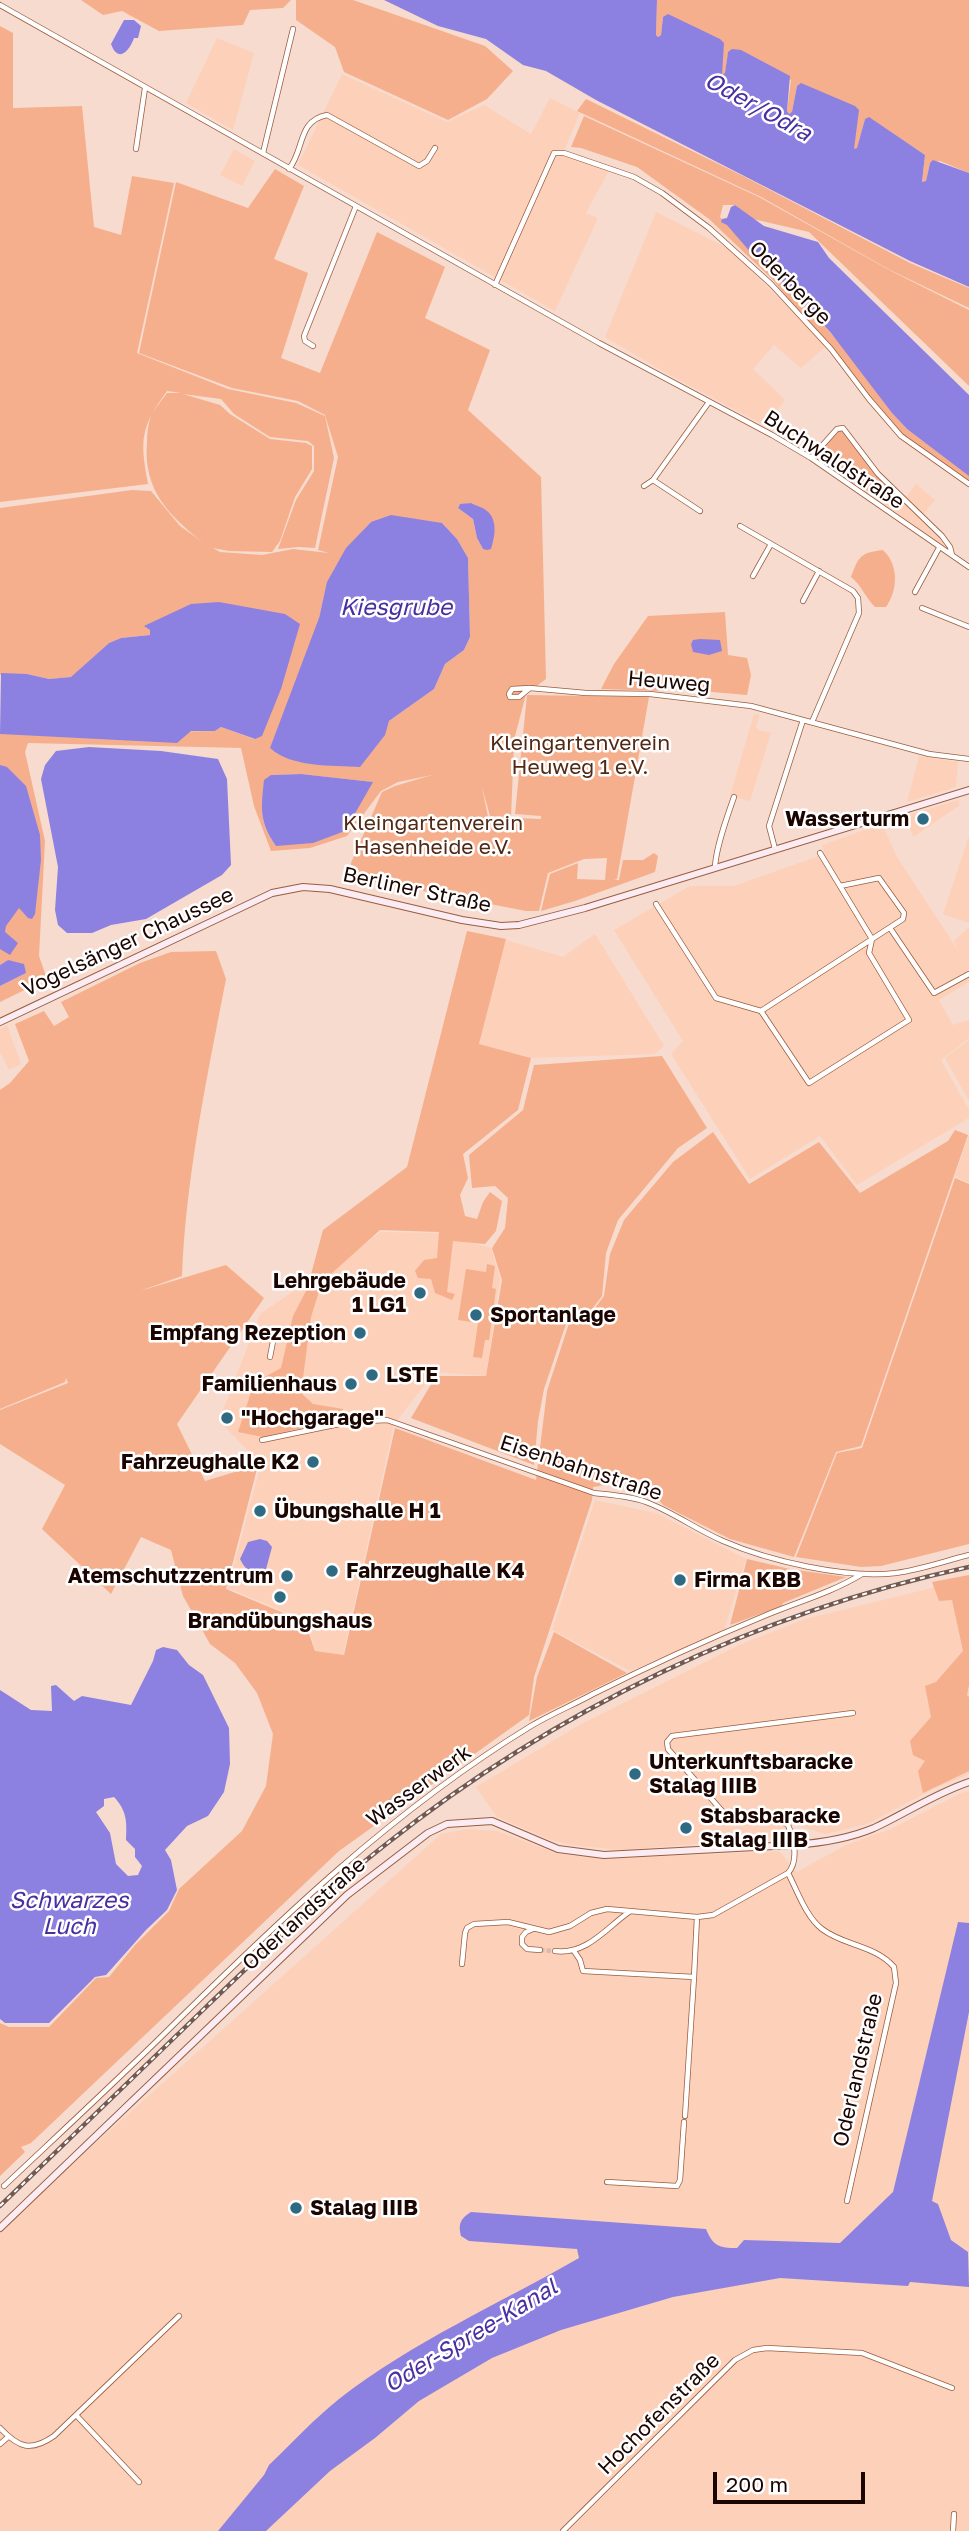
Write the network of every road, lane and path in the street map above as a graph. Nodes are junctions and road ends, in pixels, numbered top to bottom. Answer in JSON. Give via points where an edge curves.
{"nodes":[{"id":1,"x":0,"y":5,"type":"edge"},
{"id":2,"x":293,"y":29,"type":"dead end"},
{"id":3,"x":145,"y":88,"type":"junction"},
{"id":4,"x":136,"y":149,"type":"dead end"},
{"id":5,"x":435,"y":149,"type":"dead end"},
{"id":6,"x":263,"y":153,"type":"junction"},
{"id":7,"x":289,"y":169,"type":"junction"},
{"id":8,"x":356,"y":206,"type":"junction"},
{"id":9,"x":495,"y":285,"type":"junction"},
{"id":10,"x":313,"y":346,"type":"dead end"},
{"id":11,"x":709,"y":402,"type":"junction"},
{"id":12,"x":811,"y":458,"type":"junction"},
{"id":13,"x":653,"y":480,"type":"junction"},
{"id":14,"x":969,"y":484,"type":"edge"},
{"id":15,"x":644,"y":486,"type":"dead end"},
{"id":16,"x":700,"y":510,"type":"dead end"},
{"id":17,"x":740,"y":526,"type":"dead end"},
{"id":18,"x":771,"y":544,"type":"junction"},
{"id":19,"x":939,"y":548,"type":"junction"},
{"id":20,"x":952,"y":556,"type":"junction"},
{"id":21,"x":969,"y":567,"type":"edge"},
{"id":22,"x":819,"y":571,"type":"junction"},
{"id":23,"x":752,"y":576,"type":"dead end"},
{"id":24,"x":915,"y":592,"type":"dead end"},
{"id":25,"x":803,"y":601,"type":"dead end"},
{"id":26,"x":922,"y":608,"type":"dead end"},
{"id":27,"x":969,"y":627,"type":"edge"},
{"id":28,"x":530,"y":688,"type":"dead end"},
{"id":29,"x":803,"y":720,"type":"junction"},
{"id":30,"x":813,"y":722,"type":"junction"},
{"id":31,"x":969,"y":759,"type":"edge"},
{"id":32,"x":969,"y":790,"type":"edge"},
{"id":33,"x":734,"y":797,"type":"dead end"},
{"id":34,"x":775,"y":849,"type":"junction"},
{"id":35,"x":820,"y":853,"type":"dead end"},
{"id":36,"x":715,"y":867,"type":"junction"},
{"id":37,"x":840,"y":886,"type":"junction"},
{"id":38,"x":272,"y":893,"type":"joint"},
{"id":39,"x":656,"y":904,"type":"dead end"},
{"id":40,"x":890,"y":928,"type":"junction"},
{"id":41,"x":872,"y":939,"type":"junction"},
{"id":42,"x":969,"y":974,"type":"edge"},
{"id":43,"x":761,"y":1011,"type":"junction"},
{"id":44,"x":0,"y":1022,"type":"edge"},
{"id":45,"x":275,"y":1331,"type":"dead end"},
{"id":46,"x":270,"y":1357,"type":"dead end"},
{"id":47,"x":262,"y":1440,"type":"dead end"},
{"id":48,"x":969,"y":1555,"type":"edge"},
{"id":49,"x":862,"y":1574,"type":"junction"},
{"id":50,"x":853,"y":1713,"type":"dead end"},
{"id":51,"x":969,"y":1782,"type":"edge"},
{"id":52,"x":793,"y":1845,"type":"junction"},
{"id":53,"x":788,"y":1873,"type":"junction"},
{"id":54,"x":630,"y":1911,"type":"junction"},
{"id":55,"x":697,"y":1917,"type":"junction"},
{"id":56,"x":534,"y":1929,"type":"junction"},
{"id":57,"x":540,"y":1950,"type":"dead end"},
{"id":58,"x":555,"y":1951,"type":"tunnel mouth"},
{"id":59,"x":574,"y":1951,"type":"junction"},
{"id":60,"x":462,"y":1964,"type":"dead end"},
{"id":61,"x":694,"y":1977,"type":"junction"},
{"id":62,"x":607,"y":2182,"type":"dead end"},
{"id":63,"x":4,"y":2186,"type":"dead end"},
{"id":64,"x":847,"y":2201,"type":"dead end"},
{"id":65,"x":0,"y":2228,"type":"edge"},
{"id":66,"x":179,"y":2316,"type":"dead end"},
{"id":67,"x":952,"y":2388,"type":"dead end"},
{"id":68,"x":76,"y":2415,"type":"junction"},
{"id":69,"x":0,"y":2428,"type":"edge"},
{"id":70,"x":8,"y":2437,"type":"junction"},
{"id":71,"x":0,"y":2444,"type":"edge"},
{"id":72,"x":139,"y":2482,"type":"dead end"},
{"id":73,"x":954,"y":2514,"type":"dead end"},
{"id":74,"x":563,"y":2531,"type":"edge"},
{"id":75,"x":953,"y":2531,"type":"edge"}],
"edges":[{"from":1,"to":3,"type":"street","name":"Buchwaldstraße"},
{"from":2,"to":6,"type":"street"},
{"from":3,"to":4,"type":"street"},
{"from":3,"to":6,"type":"street","name":"Buchwaldstraße"},
{"from":5,"to":7,"type":"street","via":[[419,166],[327,116],[317,117],[307,126]]},
{"from":6,"to":7,"type":"street","name":"Buchwaldstraße"},
{"from":7,"to":8,"type":"street","name":"Buchwaldstraße"},
{"from":8,"to":9,"type":"street","name":"Buchwaldstraße"},
{"from":8,"to":10,"type":"street","via":[[304,336]]},
{"from":9,"to":11,"type":"street","name":"Buchwaldstraße"},
{"from":9,"to":14,"type":"street","name":"Oderberge","via":[[554,153],[634,177],[709,228],[771,284],[901,436]]},
{"from":11,"to":12,"type":"street","name":"Buchwaldstraße"},
{"from":11,"to":13,"type":"street"},
{"from":12,"to":19,"type":"street","name":"Buchwaldstraße"},
{"from":12,"to":20,"type":"street","via":[[843,428],[878,474],[942,536]]},
{"from":13,"to":15,"type":"street"},
{"from":13,"to":16,"type":"street"},
{"from":17,"to":18,"type":"street"},
{"from":18,"to":22,"type":"street"},
{"from":18,"to":23,"type":"street"},
{"from":19,"to":20,"type":"street","name":"Buchwaldstraße"},
{"from":19,"to":24,"type":"street"},
{"from":20,"to":21,"type":"street","name":"Buchwaldstraße"},
{"from":22,"to":25,"type":"street"},
{"from":22,"to":30,"type":"street","via":[[853,591],[860,606]]},
{"from":26,"to":27,"type":"street"},
{"from":28,"to":29,"type":"street","name":"Heuweg","via":[[650,694],[751,706]]},
{"from":29,"to":30,"type":"street","name":"Heuweg"},
{"from":29,"to":34,"type":"street","via":[[769,826]]},
{"from":30,"to":31,"type":"street","name":"Heuweg","via":[[929,754]]},
{"from":32,"to":34,"type":"street","name":"Berliner Straße"},
{"from":33,"to":36,"type":"street"},
{"from":34,"to":36,"type":"street","name":"Berliner Straße"},
{"from":35,"to":37,"type":"street"},
{"from":36,"to":38,"type":"street","name":"Berliner Straße","via":[[519,926],[463,920],[330,889],[303,887]]},
{"from":37,"to":40,"type":"street","via":[[879,878],[904,913]]},
{"from":37,"to":41,"type":"street"},
{"from":38,"to":44,"type":"street","name":"Vogelsänger Chaussee"},
{"from":39,"to":43,"type":"street","via":[[716,998]]},
{"from":40,"to":41,"type":"street"},
{"from":40,"to":42,"type":"street","via":[[934,993]]},
{"from":41,"to":43,"type":"street"},
{"from":41,"to":43,"type":"street","via":[[869,953],[909,1020],[809,1083]]},
{"from":45,"to":46,"type":"street"},
{"from":47,"to":49,"type":"street","name":"Eisenbahnstraße","via":[[349,1422],[391,1421],[594,1493],[646,1502],[724,1542],[791,1563]]},
{"from":48,"to":49,"type":"street","name":"Eisenbahnstraße","via":[[899,1573]]},
{"from":49,"to":63,"type":"street","name":"Wasserwerk","via":[[839,1589],[787,1606],[660,1661],[532,1725],[445,1785],[312,1892]]},
{"from":50,"to":52,"type":"street","via":[[672,1736],[667,1742],[668,1749],[729,1819],[782,1819],[789,1825]]},
{"from":51,"to":52,"type":"street","name":"Oderlandstraße","via":[[859,1834]]},
{"from":52,"to":53,"type":"street","via":[[793,1867]]},
{"from":52,"to":65,"type":"street","name":"Oderlandstraße","via":[[604,1855],[558,1849],[492,1821],[447,1824],[428,1833],[346,1895]]},
{"from":53,"to":55,"type":"street","via":[[713,1915]]},
{"from":53,"to":64,"type":"street","name":"Oderlandstraße","via":[[823,1930],[878,1954],[894,1967],[896,1983]]},
{"from":54,"to":55,"type":"street"},
{"from":54,"to":56,"type":"street","via":[[607,1909],[549,1932]]},
{"from":54,"to":59,"type":"street"},
{"from":55,"to":61,"type":"street"},
{"from":56,"to":57,"type":"street","via":[[526,1932],[522,1944]]},
{"from":56,"to":60,"type":"street","via":[[508,1922],[474,1924],[465,1933]]},
{"from":58,"to":59,"type":"street"},
{"from":59,"to":61,"type":"street","via":[[583,1971]]},
{"from":61,"to":62,"type":"street","via":[[680,2180],[677,2186]]},
{"from":66,"to":68,"type":"street"},
{"from":67,"to":74,"type":"street","name":"Hochofenstraße","via":[[862,2353],[753,2350],[735,2360]]},
{"from":68,"to":70,"type":"street","via":[[39,2445],[19,2444]]},
{"from":68,"to":72,"type":"street"},
{"from":69,"to":70,"type":"street"},
{"from":70,"to":71,"type":"street"},
{"from":73,"to":75,"type":"street"}]}
